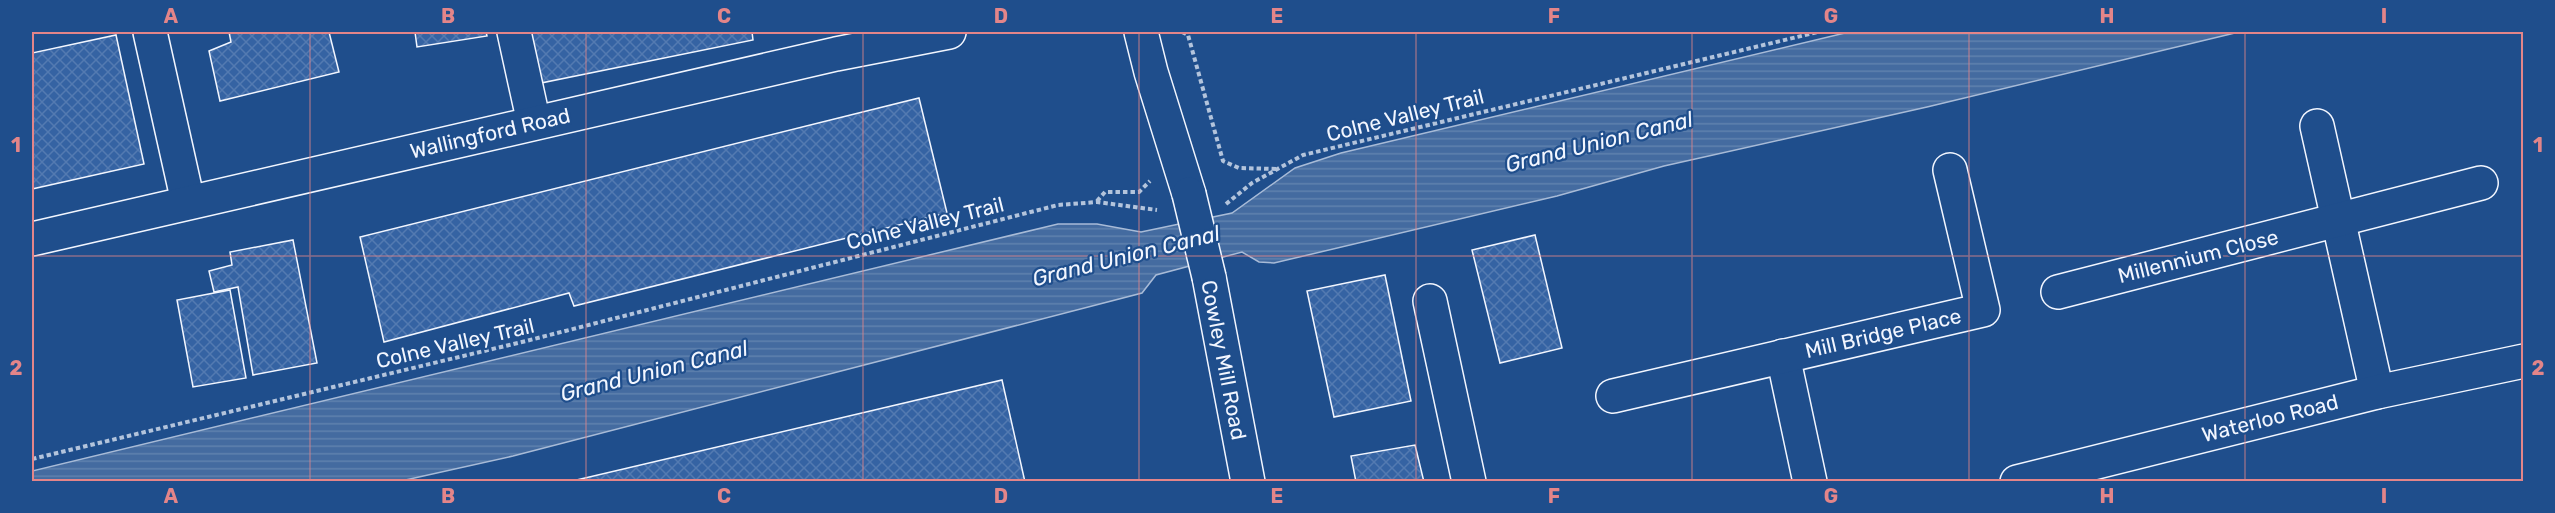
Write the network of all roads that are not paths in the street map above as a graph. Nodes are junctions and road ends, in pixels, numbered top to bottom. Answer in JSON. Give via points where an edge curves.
{"nodes":[{"id":1,"x":150,"y":32,"type":"edge"},
{"id":2,"x":514,"y":32,"type":"edge"},
{"id":3,"x":949,"y":32,"type":"edge"},
{"id":4,"x":1141,"y":32,"type":"edge"},
{"id":5,"x":534,"y":123,"type":"junction"},
{"id":6,"x":2317,"y":126,"type":"dead end"},
{"id":7,"x":1950,"y":170,"type":"dead end"},
{"id":8,"x":2481,"y":183,"type":"dead end"},
{"id":9,"x":188,"y":202,"type":"junction"},
{"id":10,"x":2338,"y":220,"type":"junction"},
{"id":11,"x":32,"y":239,"type":"edge"},
{"id":12,"x":2058,"y":292,"type":"dead end"},
{"id":13,"x":1430,"y":301,"type":"dead end"},
{"id":14,"x":1783,"y":356,"type":"junction"},
{"id":15,"x":2523,"y":361,"type":"edge"},
{"id":16,"x":2377,"y":392,"type":"junction"},
{"id":17,"x":1613,"y":396,"type":"dead end"},
{"id":18,"x":1248,"y":482,"type":"edge"},
{"id":19,"x":1469,"y":482,"type":"edge"},
{"id":20,"x":1810,"y":482,"type":"edge"},
{"id":21,"x":2017,"y":482,"type":"edge"}],
"edges":[{"from":1,"to":9,"type":"street"},
{"from":2,"to":5,"type":"street"},
{"from":3,"to":5,"type":"street","name":"Wallingford Road"},
{"from":4,"to":18,"type":"street","name":"Cowley Mill Road","bridge":true,"via":[[1178,154],[1178,202],[1209,277]]},
{"from":5,"to":9,"type":"street","name":"Wallingford Road"},
{"from":6,"to":10,"type":"street"},
{"from":7,"to":14,"type":"street","name":"Mill Bridge Place","via":[[1983,310]]},
{"from":8,"to":10,"type":"street","name":"Millennium Close"},
{"from":9,"to":11,"type":"street","name":"Wallingford Road"},
{"from":10,"to":12,"type":"street","name":"Millennium Close"},
{"from":10,"to":16,"type":"street"},
{"from":13,"to":19,"type":"street"},
{"from":14,"to":17,"type":"street","name":"Mill Bridge Place"},
{"from":14,"to":20,"type":"street","name":"Mill Bridge Place"},
{"from":15,"to":16,"type":"street","name":"Waterloo Road"},
{"from":16,"to":21,"type":"street","name":"Waterloo Road"}]}
